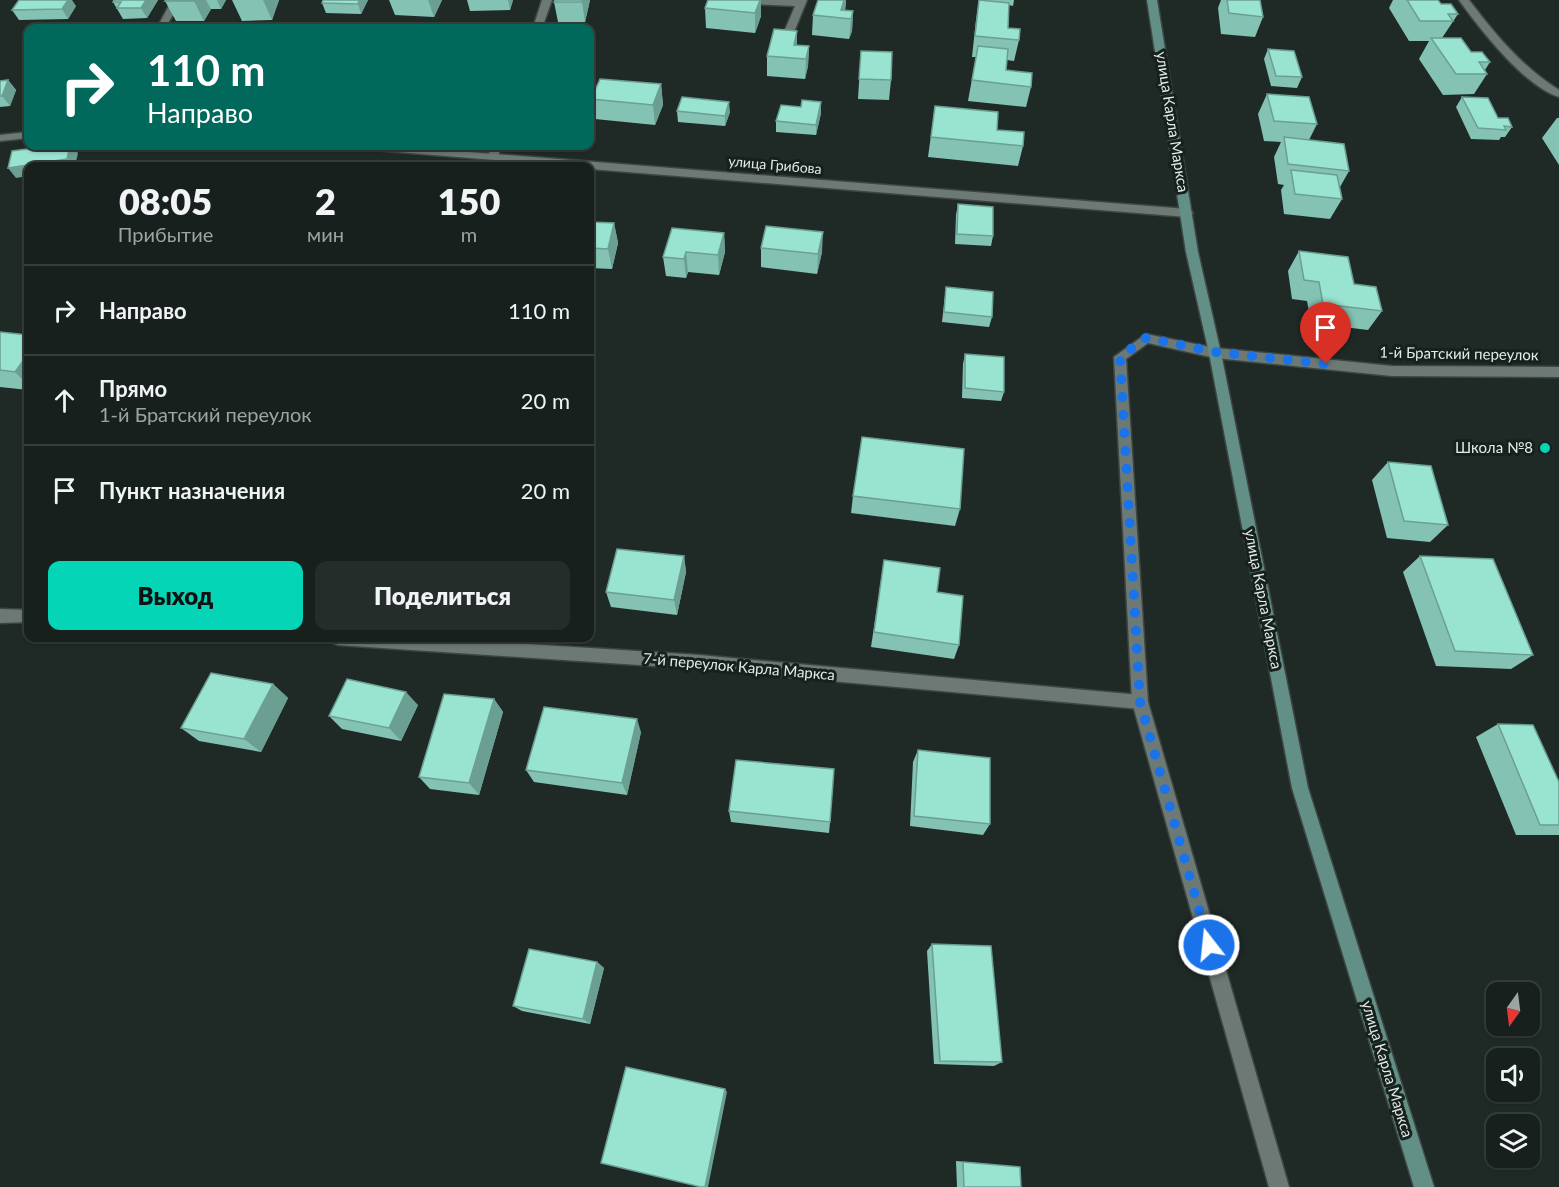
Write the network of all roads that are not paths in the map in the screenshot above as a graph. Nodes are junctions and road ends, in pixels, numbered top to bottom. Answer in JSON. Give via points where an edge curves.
{"nodes":[{"id":1,"x":177,"y":0,"type":"edge"},
{"id":2,"x":547,"y":0,"type":"edge"},
{"id":3,"x":730,"y":0,"type":"edge"},
{"id":4,"x":1152,"y":0,"type":"edge"},
{"id":5,"x":1464,"y":0,"type":"edge"},
{"id":6,"x":801,"y":1,"type":"edge"},
{"id":7,"x":163,"y":24,"type":"edge"},
{"id":8,"x":538,"y":24,"type":"edge"},
{"id":9,"x":788,"y":37,"type":"edge"},
{"id":10,"x":1559,"y":94,"type":"edge"},
{"id":11,"x":24,"y":135,"type":"edge"},
{"id":12,"x":0,"y":138,"type":"edge"},
{"id":13,"x":468,"y":150,"type":"edge"},
{"id":14,"x":495,"y":151,"type":"edge"},
{"id":15,"x":1187,"y":213,"type":"junction"},
{"id":16,"x":1215,"y":352,"type":"junction"},
{"id":17,"x":1559,"y":372,"type":"edge"},
{"id":18,"x":0,"y":616,"type":"edge"},
{"id":19,"x":24,"y":616,"type":"edge"},
{"id":20,"x":398,"y":642,"type":"edge"},
{"id":21,"x":1140,"y":702,"type":"junction"},
{"id":22,"x":1279,"y":1187,"type":"edge"},
{"id":23,"x":1424,"y":1187,"type":"edge"}],
"edges":[{"from":1,"to":7,"type":"street"},
{"from":2,"to":8,"type":"street"},
{"from":3,"to":6,"type":"street"},
{"from":4,"to":15,"type":"main road","name":"улица Карла Маркса"},
{"from":5,"to":10,"type":"street","via":[[1497,45]]},
{"from":6,"to":9,"type":"street"},
{"from":11,"to":12,"type":"street"},
{"from":13,"to":14,"type":"street","name":"улица Грибова"},
{"from":14,"to":15,"type":"street","name":"улица Грибова","via":[[850,187]]},
{"from":15,"to":16,"type":"main road","name":"улица Карла Маркса"},
{"from":16,"to":17,"type":"street","name":"1-й Братский переулок","via":[[1392,371]]},
{"from":16,"to":21,"type":"street","name":"1-й Братский переулок","via":[[1146,338],[1120,357]]},
{"from":16,"to":23,"type":"main road","name":"улица Карла Маркса","via":[[1300,788]]},
{"from":18,"to":19,"type":"street"},
{"from":20,"to":21,"type":"street","name":"7-й переулок Карла Маркса","via":[[699,662]]},
{"from":21,"to":22,"type":"street"}]}
